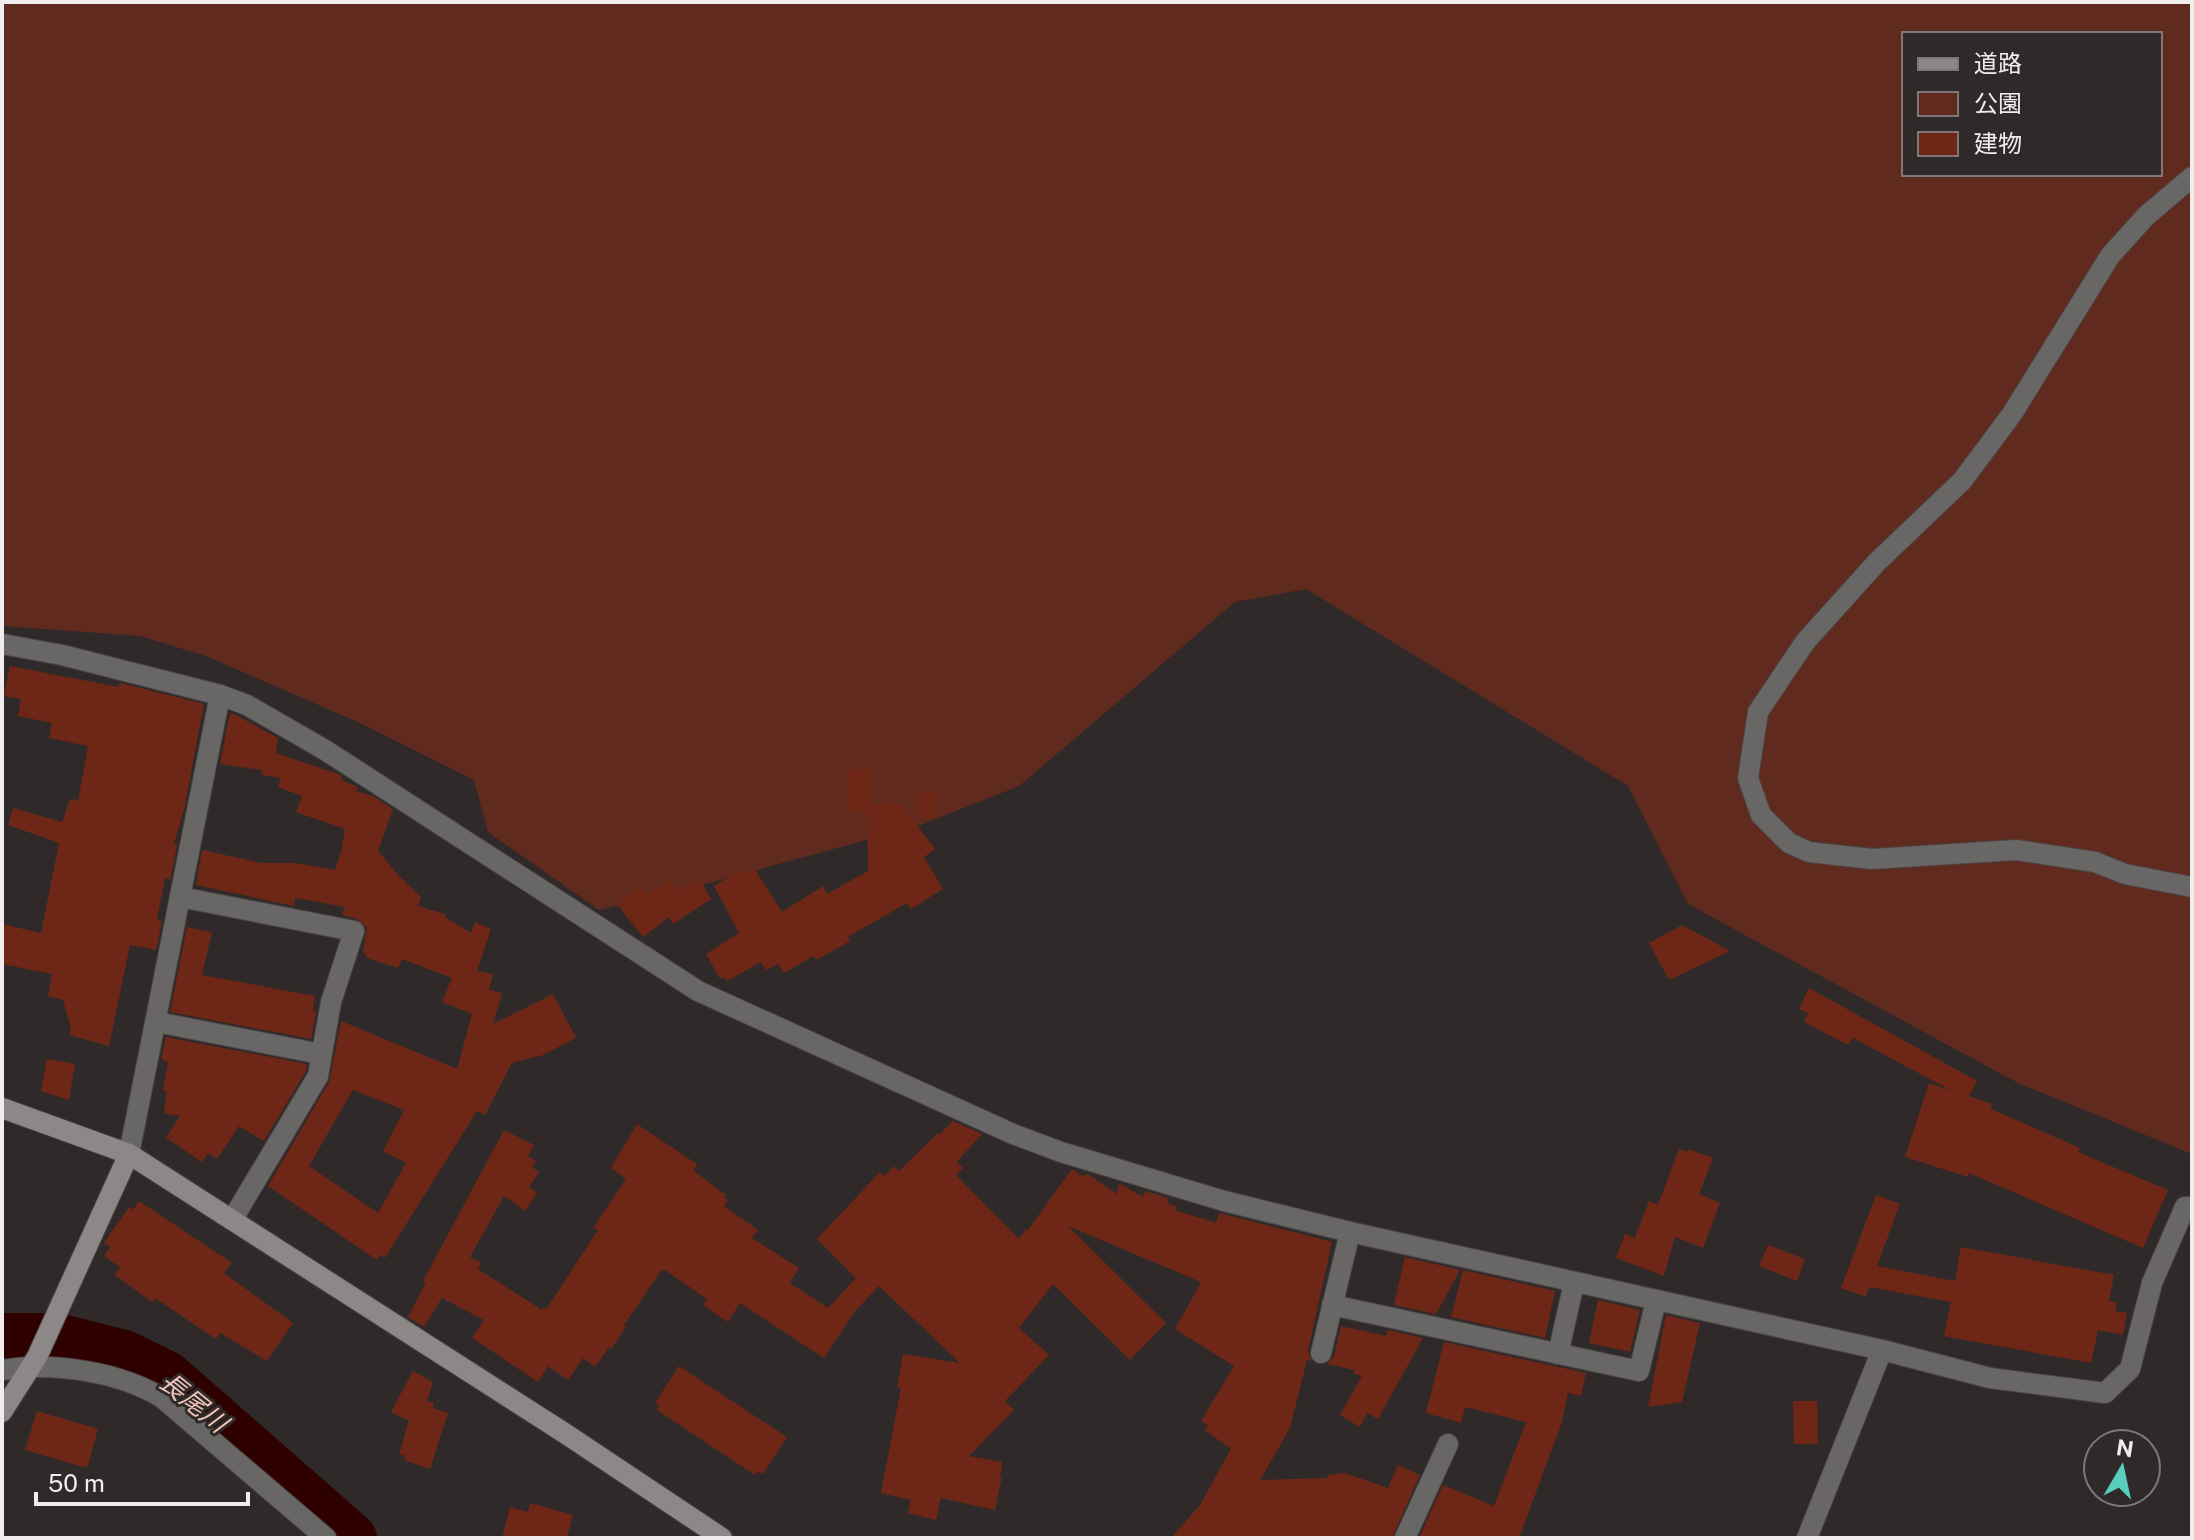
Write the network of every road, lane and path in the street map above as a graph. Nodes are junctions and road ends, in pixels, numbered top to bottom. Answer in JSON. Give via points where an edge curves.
{"nodes":[{"id":1,"x":2192,"y":177,"type":"edge"},
{"id":2,"x":2,"y":644,"type":"edge"},
{"id":3,"x":220,"y":695,"type":"junction"},
{"id":4,"x":2192,"y":887,"type":"edge"},
{"id":5,"x":180,"y":897,"type":"junction"},
{"id":6,"x":156,"y":1022,"type":"junction"},
{"id":7,"x":321,"y":1054,"type":"junction"},
{"id":8,"x":2,"y":1108,"type":"edge"},
{"id":9,"x":129,"y":1154,"type":"junction"},
{"id":10,"x":2192,"y":1207,"type":"edge"},
{"id":11,"x":232,"y":1220,"type":"junction"},
{"id":12,"x":1350,"y":1232,"type":"junction"},
{"id":13,"x":1574,"y":1283,"type":"junction"},
{"id":14,"x":1656,"y":1301,"type":"junction"},
{"id":15,"x":1332,"y":1305,"type":"junction"},
{"id":16,"x":1882,"y":1350,"type":"junction"},
{"id":17,"x":1321,"y":1353,"type":"dead end"},
{"id":18,"x":1558,"y":1354,"type":"junction"},
{"id":19,"x":33,"y":1361,"type":"junction"},
{"id":20,"x":2,"y":1370,"type":"edge"},
{"id":21,"x":2,"y":1412,"type":"edge"},
{"id":22,"x":1448,"y":1444,"type":"dead end"},
{"id":23,"x":326,"y":1538,"type":"edge"},
{"id":24,"x":722,"y":1538,"type":"edge"},
{"id":25,"x":1405,"y":1538,"type":"edge"},
{"id":26,"x":1807,"y":1538,"type":"edge"}],
"edges":[{"from":1,"to":4,"type":"street","via":[[2110,256],[2012,414],[1962,481],[1877,562],[1805,642],[1758,712],[1748,778],[1761,815],[1789,843],[1809,852],[1872,859],[2016,850],[2095,862],[2125,874]]},
{"from":2,"to":3,"type":"street"},
{"from":3,"to":5,"type":"street"},
{"from":3,"to":12,"type":"street","via":[[325,750],[698,991],[1061,1152]]},
{"from":5,"to":6,"type":"street"},
{"from":5,"to":7,"type":"street","via":[[354,931]]},
{"from":6,"to":7,"type":"street"},
{"from":6,"to":9,"type":"street"},
{"from":7,"to":11,"type":"street","via":[[318,1076]]},
{"from":8,"to":9,"type":"street"},
{"from":9,"to":11,"type":"street"},
{"from":9,"to":19,"type":"street"},
{"from":10,"to":16,"type":"street","via":[[2185,1207],[2152,1283],[2130,1369],[2105,1393],[1990,1378]]},
{"from":11,"to":24,"type":"street"},
{"from":12,"to":13,"type":"street"},
{"from":12,"to":15,"type":"street"},
{"from":13,"to":14,"type":"street"},
{"from":13,"to":18,"type":"street"},
{"from":14,"to":16,"type":"street"},
{"from":14,"to":18,"type":"street","via":[[1639,1371]]},
{"from":15,"to":17,"type":"street"},
{"from":15,"to":18,"type":"street"},
{"from":16,"to":26,"type":"street"},
{"from":19,"to":20,"type":"street"},
{"from":19,"to":21,"type":"street"},
{"from":19,"to":23,"type":"street","via":[[116,1377],[161,1397]]},
{"from":22,"to":25,"type":"street"}]}
